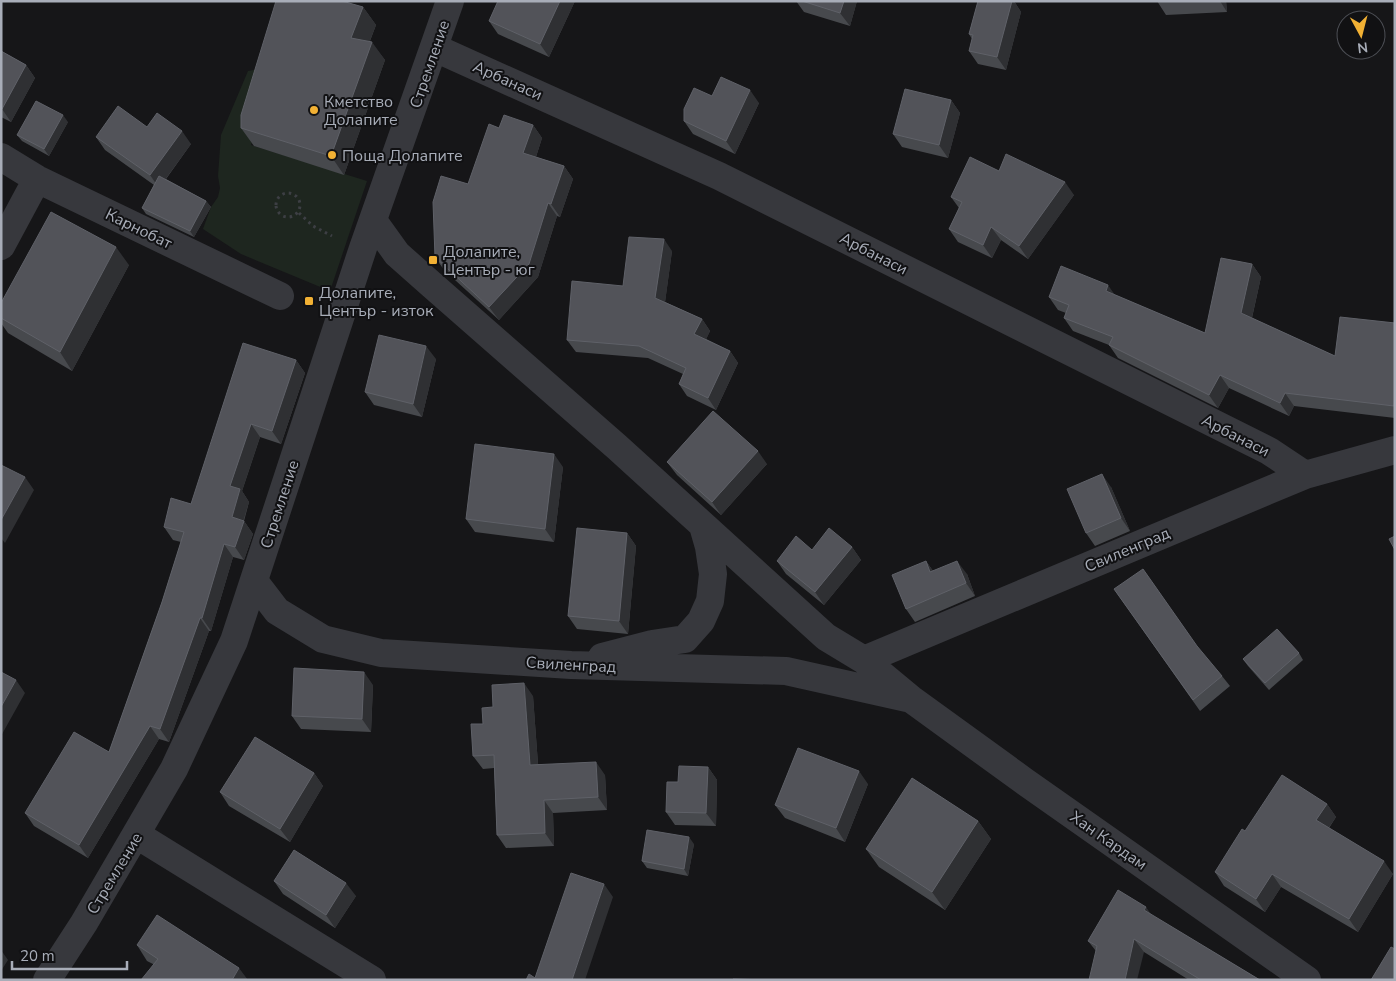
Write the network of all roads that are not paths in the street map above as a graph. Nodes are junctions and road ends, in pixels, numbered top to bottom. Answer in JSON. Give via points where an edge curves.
{"nodes":[{"id":1,"x":450,"y":1,"type":"edge"},
{"id":2,"x":435,"y":48,"type":"junction"},
{"id":3,"x":1,"y":157,"type":"edge"},
{"id":4,"x":37,"y":179,"type":"junction"},
{"id":5,"x":374,"y":222,"type":"junction"},
{"id":6,"x":1,"y":246,"type":"edge"},
{"id":7,"x":280,"y":296,"type":"dead end"},
{"id":8,"x":1395,"y":450,"type":"edge"},
{"id":9,"x":1305,"y":475,"type":"junction"},
{"id":10,"x":703,"y":526,"type":"junction"},
{"id":11,"x":254,"y":580,"type":"junction"},
{"id":12,"x":864,"y":660,"type":"junction"},
{"id":13,"x":571,"y":665,"type":"junction"},
{"id":14,"x":911,"y":699,"type":"junction"},
{"id":15,"x":137,"y":836,"type":"junction"},
{"id":16,"x":1280,"y":971,"type":"edge"},
{"id":17,"x":47,"y":980,"type":"edge"},
{"id":18,"x":372,"y":980,"type":"edge"},
{"id":19,"x":1308,"y":980,"type":"edge"}],
"edges":[{"from":1,"to":2,"type":"street","name":"Стремление"},
{"from":2,"to":5,"type":"street","name":"Стремление"},
{"from":2,"to":9,"type":"street","name":"Арбанаси","via":[[719,176],[1269,451]]},
{"from":3,"to":4,"type":"street","name":"Карнобат"},
{"from":4,"to":6,"type":"street"},
{"from":4,"to":7,"type":"street","name":"Карнобат"},
{"from":5,"to":10,"type":"street","name":"Хан Кардам","via":[[397,254]]},
{"from":5,"to":11,"type":"street","name":"Стремление"},
{"from":8,"to":9,"type":"street","name":"Свиленград"},
{"from":9,"to":12,"type":"street","name":"Свиленград"},
{"from":10,"to":12,"type":"street","name":"Хан Кардам","via":[[826,637]]},
{"from":10,"to":13,"type":"street","via":[[710,547],[713,574],[710,602],[701,621],[685,639]]},
{"from":11,"to":13,"type":"street","name":"Свиленград","via":[[277,611],[323,639],[380,654]]},
{"from":11,"to":15,"type":"street","name":"Стремление","via":[[234,641],[174,769]]},
{"from":12,"to":14,"type":"street","name":"Хан Кардам"},
{"from":13,"to":14,"type":"street","name":"Свиленград","via":[[786,671]]},
{"from":14,"to":16,"type":"street","name":"Хан Кардам"},
{"from":15,"to":17,"type":"street","name":"Стремление"},
{"from":15,"to":18,"type":"street"},
{"from":16,"to":19,"type":"street","name":"Хан Кардам"}]}
